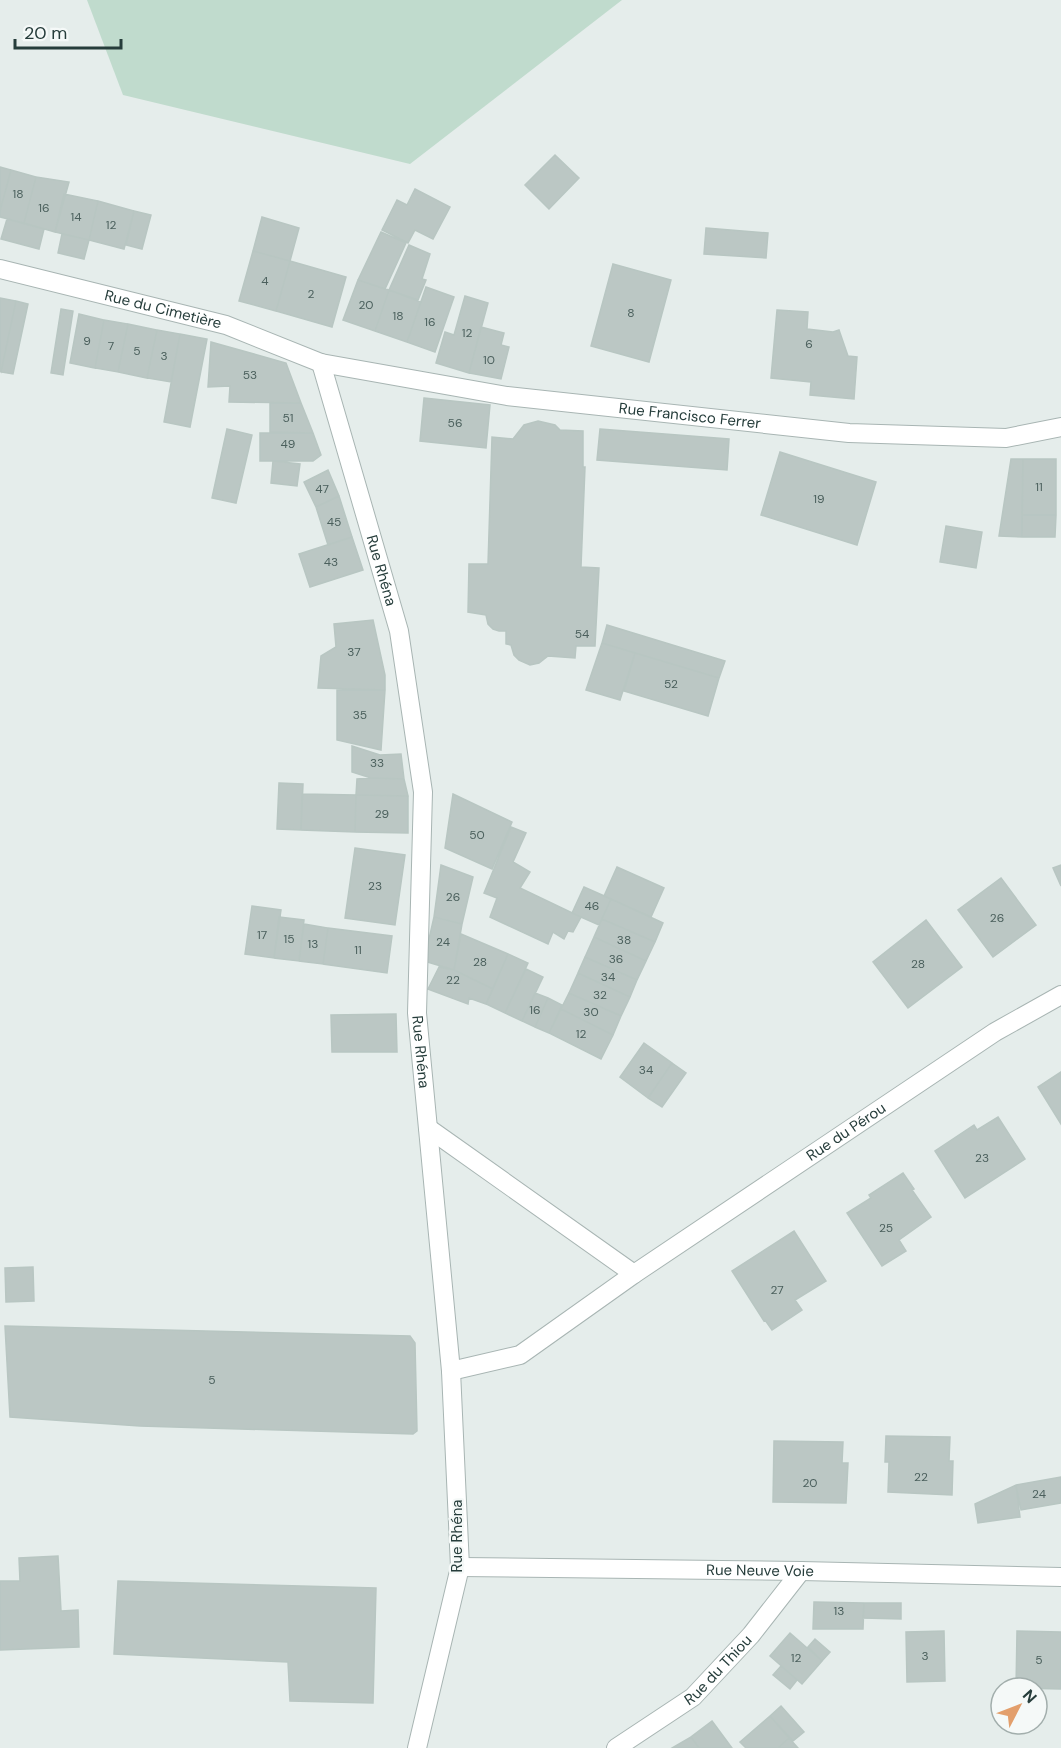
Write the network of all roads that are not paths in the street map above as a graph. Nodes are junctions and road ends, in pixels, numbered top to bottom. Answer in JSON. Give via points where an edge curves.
{"nodes":[{"id":1,"x":0,"y":269,"type":"edge"},
{"id":2,"x":321,"y":363,"type":"junction"},
{"id":3,"x":1061,"y":427,"type":"edge"},
{"id":4,"x":1061,"y":995,"type":"edge"},
{"id":5,"x":428,"y":1128,"type":"junction"},
{"id":6,"x":634,"y":1274,"type":"junction"},
{"id":7,"x":451,"y":1371,"type":"junction"},
{"id":8,"x":460,"y":1567,"type":"junction"},
{"id":9,"x":801,"y":1571,"type":"junction"},
{"id":10,"x":1061,"y":1577,"type":"edge"},
{"id":11,"x":417,"y":1748,"type":"edge"},
{"id":12,"x":616,"y":1748,"type":"edge"}],
"edges":[{"from":1,"to":2,"type":"street","name":"Rue du Cimetière","via":[[226,325]]},
{"from":2,"to":3,"type":"street","name":"Rue Francisco Ferrer","via":[[507,396],[849,433],[1006,438]]},
{"from":2,"to":5,"type":"street","name":"Rue Rhéna","via":[[399,631],[423,792],[417,1013]]},
{"from":4,"to":6,"type":"street","name":"Rue du Pérou","via":[[995,1032]]},
{"from":5,"to":6,"type":"street"},
{"from":5,"to":7,"type":"street","name":"Rue Rhéna"},
{"from":6,"to":7,"type":"street","name":"Rue du Pérou","via":[[520,1355]]},
{"from":7,"to":8,"type":"street","name":"Rue Rhéna"},
{"from":8,"to":9,"type":"street","name":"Rue Neuve Voie"},
{"from":8,"to":11,"type":"street","name":"Rue Rhéna"},
{"from":9,"to":10,"type":"street","name":"Rue Neuve Voie"},
{"from":9,"to":12,"type":"street","name":"Rue du Thiou","via":[[751,1635],[693,1696]]}]}
